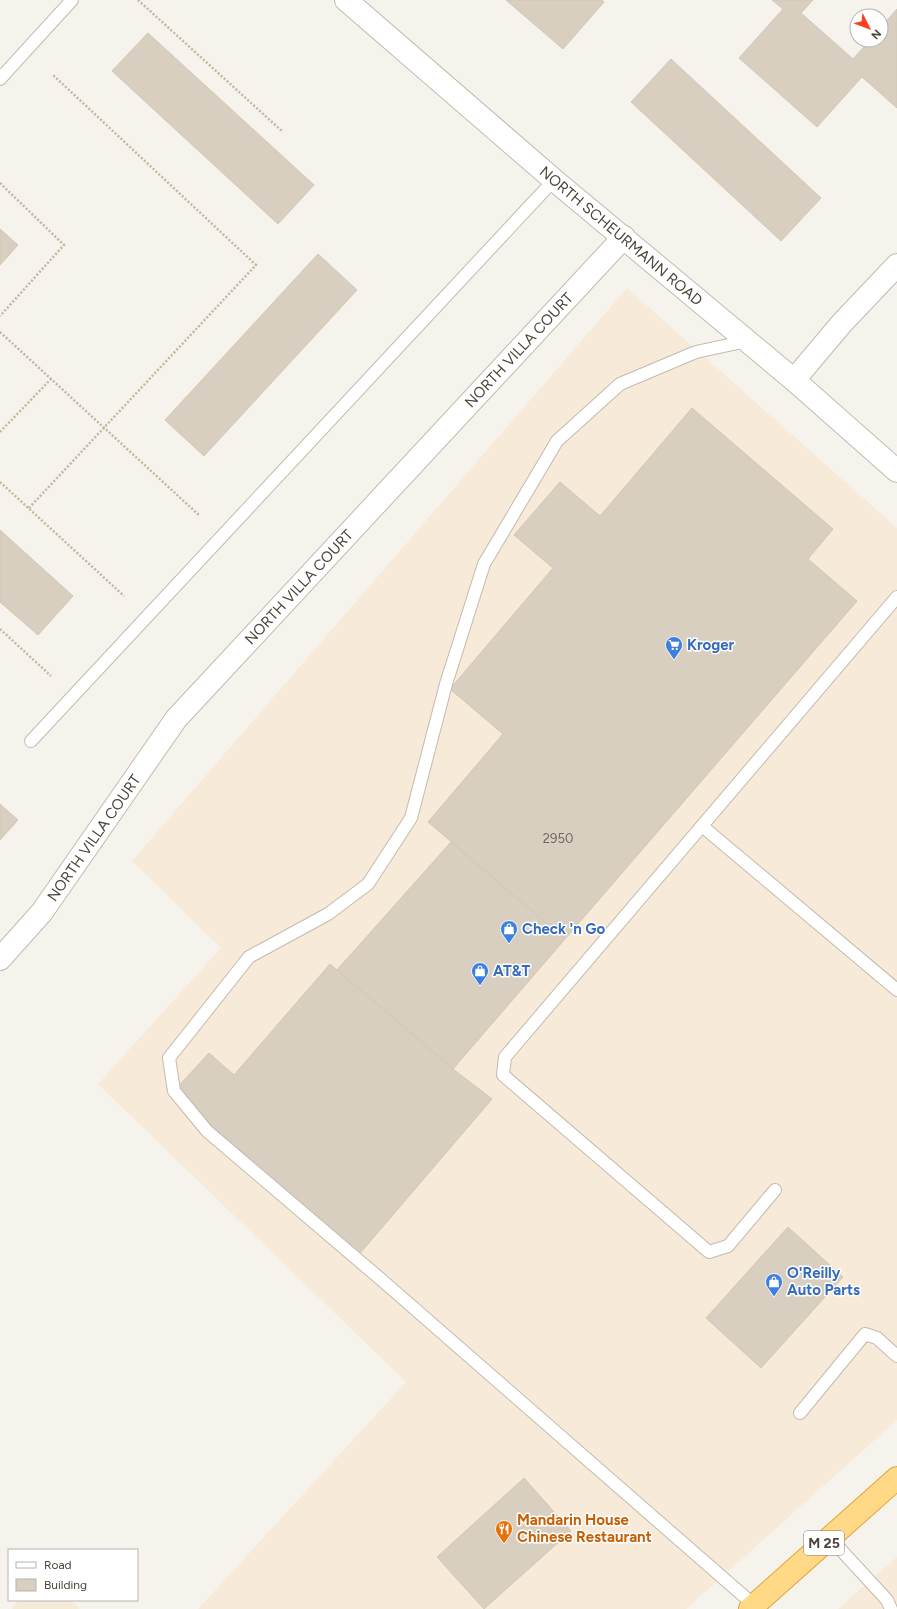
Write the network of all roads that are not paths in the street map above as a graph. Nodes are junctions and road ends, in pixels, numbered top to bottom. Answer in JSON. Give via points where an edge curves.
{"nodes":[{"id":1,"x":72,"y":0,"type":"edge"},
{"id":2,"x":346,"y":0,"type":"edge"},
{"id":3,"x":0,"y":79,"type":"edge"},
{"id":4,"x":554,"y":180,"type":"junction"},
{"id":5,"x":624,"y":237,"type":"junction"},
{"id":6,"x":897,"y":265,"type":"edge"},
{"id":7,"x":747,"y":341,"type":"junction"},
{"id":8,"x":794,"y":380,"type":"junction"},
{"id":9,"x":897,"y":471,"type":"edge"},
{"id":10,"x":897,"y":597,"type":"edge"},
{"id":11,"x":31,"y":741,"type":"dead end"},
{"id":12,"x":702,"y":826,"type":"junction"},
{"id":13,"x":0,"y":959,"type":"edge"},
{"id":14,"x":897,"y":990,"type":"edge"},
{"id":15,"x":775,"y":1190,"type":"dead end"},
{"id":16,"x":897,"y":1356,"type":"edge"},
{"id":17,"x":800,"y":1413,"type":"dead end"},
{"id":18,"x":897,"y":1478,"type":"edge"},
{"id":19,"x":830,"y":1538,"type":"junction"},
{"id":20,"x":752,"y":1607,"type":"edge"},
{"id":21,"x":891,"y":1609,"type":"edge"}],
"edges":[{"from":1,"to":3,"type":"lane"},
{"from":2,"to":4,"type":"street","name":"NORTH SCHEURMANN ROAD"},
{"from":4,"to":5,"type":"street","name":"NORTH SCHEURMANN ROAD"},
{"from":4,"to":11,"type":"lane"},
{"from":5,"to":7,"type":"street","name":"NORTH SCHEURMANN ROAD"},
{"from":5,"to":13,"type":"street","name":"NORTH VILLA COURT","via":[[176,719],[42,912]]},
{"from":6,"to":8,"type":"street","via":[[842,323]]},
{"from":7,"to":8,"type":"street","name":"NORTH SCHEURMANN ROAD"},
{"from":7,"to":20,"type":"lane","via":[[696,352],[620,384],[557,441],[484,564],[446,684],[412,818],[368,884],[328,914],[249,957],[169,1058],[174,1091],[207,1131],[384,1282]]},
{"from":8,"to":9,"type":"street","name":"NORTH SCHEURMANN ROAD"},
{"from":10,"to":12,"type":"lane"},
{"from":12,"to":14,"type":"lane"},
{"from":12,"to":15,"type":"lane","via":[[505,1058],[502,1075],[709,1252],[728,1246]]},
{"from":16,"to":17,"type":"lane","via":[[876,1338],[865,1334]]},
{"from":18,"to":19,"type":"highway","number":"M 25"},
{"from":19,"to":20,"type":"highway","number":"M 25"},
{"from":19,"to":21,"type":"lane","via":[[887,1600]]}]}
